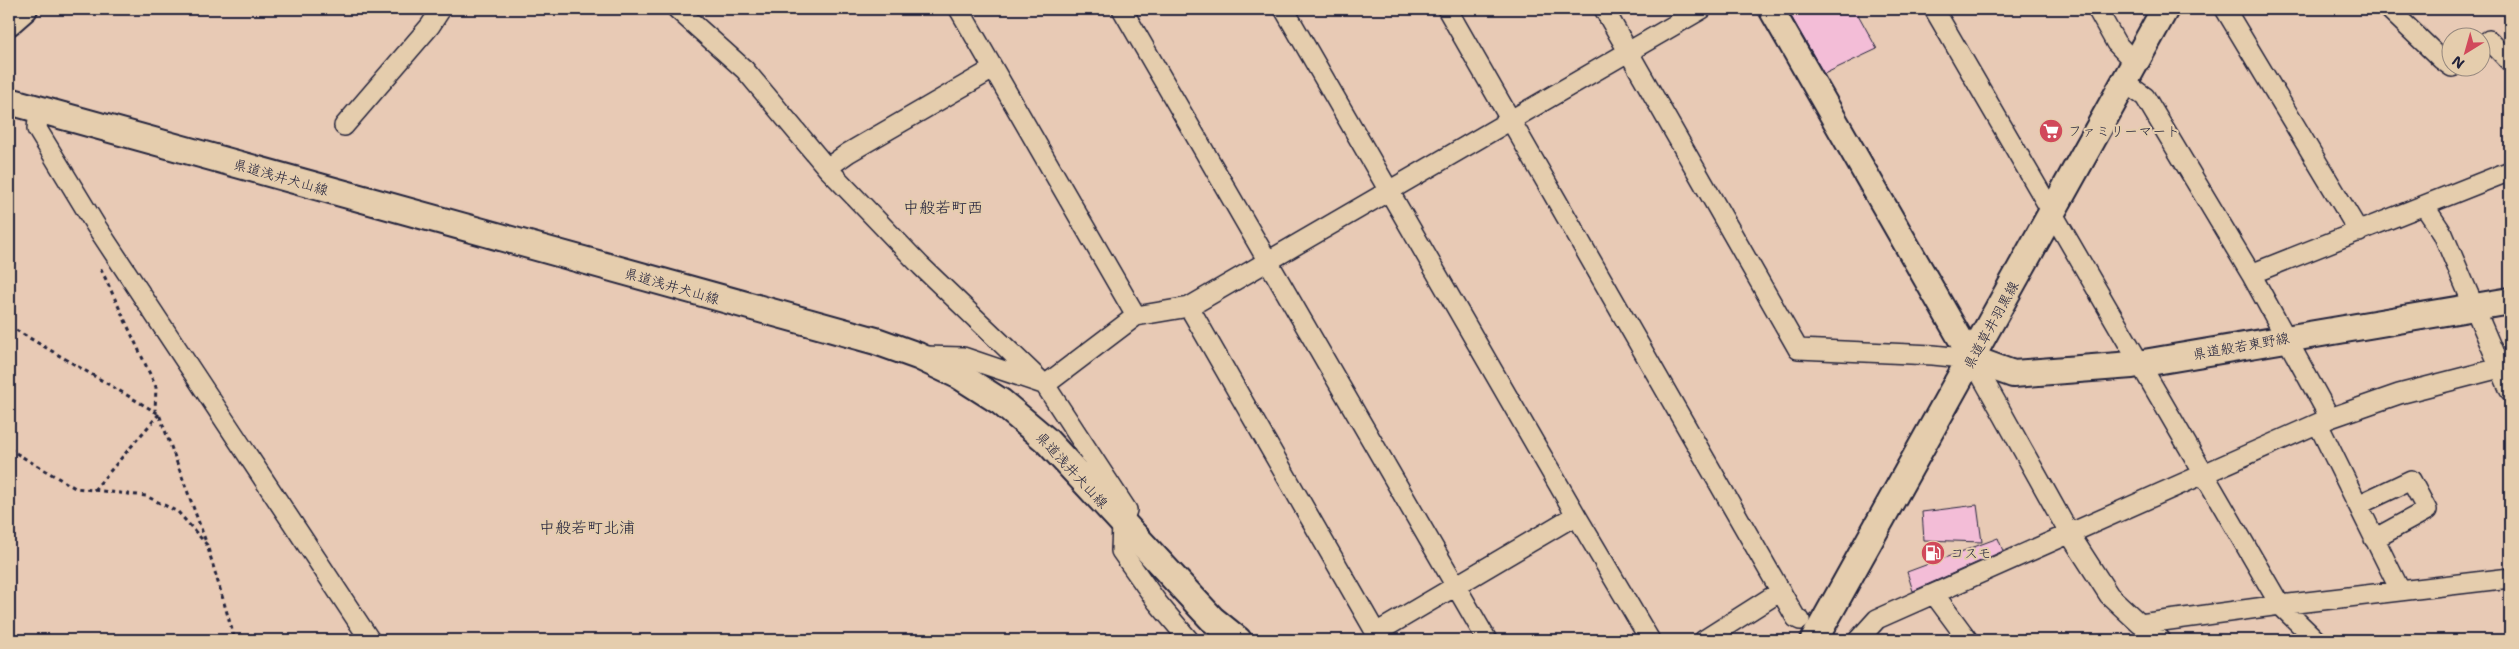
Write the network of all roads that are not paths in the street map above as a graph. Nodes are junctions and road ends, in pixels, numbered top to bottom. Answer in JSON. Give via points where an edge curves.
{"nodes":[{"id":1,"x":25,"y":9,"type":"edge"},
{"id":2,"x":441,"y":9,"type":"edge"},
{"id":3,"x":959,"y":9,"type":"edge"},
{"id":4,"x":1122,"y":9,"type":"edge"},
{"id":5,"x":1284,"y":9,"type":"edge"},
{"id":6,"x":1446,"y":9,"type":"edge"},
{"id":7,"x":1604,"y":9,"type":"edge"},
{"id":8,"x":1702,"y":9,"type":"edge"},
{"id":9,"x":1771,"y":9,"type":"edge"},
{"id":10,"x":1934,"y":9,"type":"edge"},
{"id":11,"x":2096,"y":9,"type":"edge"},
{"id":12,"x":2165,"y":9,"type":"edge"},
{"id":13,"x":2225,"y":9,"type":"edge"},
{"id":14,"x":2390,"y":9,"type":"edge"},
{"id":15,"x":687,"y":11,"type":"edge"},
{"id":16,"x":9,"y":23,"type":"edge"},
{"id":17,"x":2492,"y":43,"type":"edge"},
{"id":18,"x":1629,"y":52,"type":"junction"},
{"id":19,"x":2442,"y":61,"type":"edge"},
{"id":20,"x":2510,"y":62,"type":"edge"},
{"id":21,"x":993,"y":69,"type":"junction"},
{"id":22,"x":2130,"y":73,"type":"junction"},
{"id":23,"x":9,"y":100,"type":"edge"},
{"id":24,"x":40,"y":109,"type":"junction"},
{"id":25,"x":1510,"y":119,"type":"junction"},
{"id":26,"x":344,"y":126,"type":"dead end"},
{"id":27,"x":827,"y":168,"type":"junction"},
{"id":28,"x":2510,"y":171,"type":"edge"},
{"id":29,"x":1388,"y":191,"type":"junction"},
{"id":30,"x":2425,"y":207,"type":"junction"},
{"id":31,"x":2052,"y":213,"type":"junction"},
{"id":32,"x":2359,"y":232,"type":"junction"},
{"id":33,"x":1267,"y":261,"type":"junction"},
{"id":34,"x":2251,"y":274,"type":"junction"},
{"id":35,"x":2510,"y":301,"type":"edge"},
{"id":36,"x":1189,"y":307,"type":"junction"},
{"id":37,"x":2472,"y":307,"type":"junction"},
{"id":38,"x":1136,"y":316,"type":"junction"},
{"id":39,"x":2286,"y":338,"type":"junction"},
{"id":40,"x":918,"y":356,"type":"junction"},
{"id":41,"x":1972,"y":359,"type":"junction"},
{"id":42,"x":2139,"y":364,"type":"junction"},
{"id":43,"x":2500,"y":368,"type":"junction"},
{"id":44,"x":1045,"y":385,"type":"junction"},
{"id":45,"x":2510,"y":391,"type":"edge"},
{"id":46,"x":2324,"y":421,"type":"junction"},
{"id":47,"x":2204,"y":474,"type":"junction"},
{"id":48,"x":2358,"y":505,"type":"junction"},
{"id":49,"x":1576,"y":515,"type":"junction"},
{"id":50,"x":1122,"y":523,"type":"junction"},
{"id":51,"x":2070,"y":533,"type":"junction"},
{"id":52,"x":2374,"y":539,"type":"junction"},
{"id":53,"x":2510,"y":578,"type":"edge"},
{"id":54,"x":1456,"y":587,"type":"junction"},
{"id":55,"x":2400,"y":590,"type":"junction"},
{"id":56,"x":1781,"y":591,"type":"junction"},
{"id":57,"x":1934,"y":594,"type":"junction"},
{"id":58,"x":2280,"y":604,"type":"junction"},
{"id":59,"x":2140,"y":624,"type":"junction"},
{"id":60,"x":1807,"y":630,"type":"edge"},
{"id":61,"x":370,"y":640,"type":"edge"},
{"id":62,"x":1189,"y":640,"type":"edge"},
{"id":63,"x":1238,"y":640,"type":"edge"},
{"id":64,"x":1487,"y":640,"type":"edge"},
{"id":65,"x":1650,"y":640,"type":"edge"},
{"id":66,"x":1704,"y":640,"type":"edge"},
{"id":67,"x":1858,"y":640,"type":"edge"},
{"id":68,"x":1968,"y":640,"type":"edge"},
{"id":69,"x":2161,"y":640,"type":"edge"},
{"id":70,"x":2316,"y":640,"type":"edge"}],
"edges":[{"from":1,"to":16,"type":"street"},
{"from":2,"to":26,"type":"street"},
{"from":3,"to":21,"type":"street"},
{"from":4,"to":33,"type":"street"},
{"from":5,"to":29,"type":"street"},
{"from":6,"to":25,"type":"street"},
{"from":7,"to":18,"type":"street"},
{"from":8,"to":18,"type":"street"},
{"from":9,"to":41,"type":"street"},
{"from":10,"to":31,"type":"street"},
{"from":11,"to":22,"type":"street"},
{"from":12,"to":22,"type":"main road","name":"県道草井羽黒線"},
{"from":13,"to":32,"type":"street"},
{"from":14,"to":19,"type":"street"},
{"from":15,"to":27,"type":"street","via":[[745,70]]},
{"from":17,"to":20,"type":"street"},
{"from":18,"to":25,"type":"street"},
{"from":18,"to":41,"type":"street","via":[[1798,349]]},
{"from":21,"to":27,"type":"street"},
{"from":21,"to":38,"type":"street"},
{"from":22,"to":31,"type":"main road","name":"県道草井羽黒線"},
{"from":22,"to":34,"type":"street"},
{"from":23,"to":24,"type":"main road","name":"県道浅井犬山線"},
{"from":24,"to":40,"type":"main road","name":"県道浅井犬山線","via":[[876,341]]},
{"from":24,"to":61,"type":"street","via":[[37,129],[96,226]]},
{"from":25,"to":29,"type":"street"},
{"from":25,"to":56,"type":"street"},
{"from":27,"to":44,"type":"street","via":[[921,266]]},
{"from":28,"to":30,"type":"street"},
{"from":29,"to":33,"type":"street"},
{"from":29,"to":49,"type":"street"},
{"from":30,"to":32,"type":"street"},
{"from":30,"to":37,"type":"street","via":[[2443,234]]},
{"from":31,"to":41,"type":"main road","name":"県道草井羽黒線"},
{"from":31,"to":42,"type":"street"},
{"from":32,"to":34,"type":"street"},
{"from":33,"to":36,"type":"street"},
{"from":33,"to":54,"type":"street"},
{"from":34,"to":39,"type":"street"},
{"from":35,"to":37,"type":"main road","name":"県道般若東野線"},
{"from":36,"to":38,"type":"street"},
{"from":36,"to":54,"type":"street","via":[[1376,633]]},
{"from":37,"to":39,"type":"main road","name":"県道般若東野線"},
{"from":37,"to":43,"type":"street"},
{"from":38,"to":44,"type":"street"},
{"from":39,"to":42,"type":"main road","name":"県道般若東野線"},
{"from":39,"to":46,"type":"street"},
{"from":40,"to":44,"type":"street","via":[[963,357]]},
{"from":40,"to":50,"type":"main road","name":"県道浅井犬山線","via":[[960,376],[1008,408],[1046,440]]},
{"from":41,"to":42,"type":"main road","name":"県道般若東野線","via":[[2013,374]]},
{"from":41,"to":51,"type":"street"},
{"from":41,"to":60,"type":"main road","name":"県道草井羽黒線"},
{"from":42,"to":47,"type":"street"},
{"from":43,"to":45,"type":"street"},
{"from":43,"to":46,"type":"street","via":[[2399,394]]},
{"from":44,"to":50,"type":"street","via":[[1127,510]]},
{"from":46,"to":47,"type":"street"},
{"from":46,"to":48,"type":"street"},
{"from":47,"to":51,"type":"street"},
{"from":47,"to":58,"type":"street"},
{"from":48,"to":52,"type":"street"},
{"from":48,"to":52,"type":"street","via":[[2411,480],[2427,510]]},
{"from":49,"to":54,"type":"street"},
{"from":49,"to":65,"type":"street"},
{"from":50,"to":62,"type":"street","via":[[1121,550],[1157,602]]},
{"from":50,"to":63,"type":"main road","name":"県道浅井犬山線","via":[[1212,619]]},
{"from":51,"to":57,"type":"street"},
{"from":51,"to":59,"type":"street","via":[[2109,596]]},
{"from":52,"to":55,"type":"street"},
{"from":53,"to":55,"type":"street"},
{"from":54,"to":64,"type":"street"},
{"from":55,"to":58,"type":"street"},
{"from":56,"to":60,"type":"street"},
{"from":56,"to":66,"type":"street"},
{"from":57,"to":67,"type":"street","via":[[1878,619]]},
{"from":57,"to":68,"type":"street"},
{"from":58,"to":59,"type":"street"},
{"from":58,"to":70,"type":"street"},
{"from":59,"to":69,"type":"street"}]}
